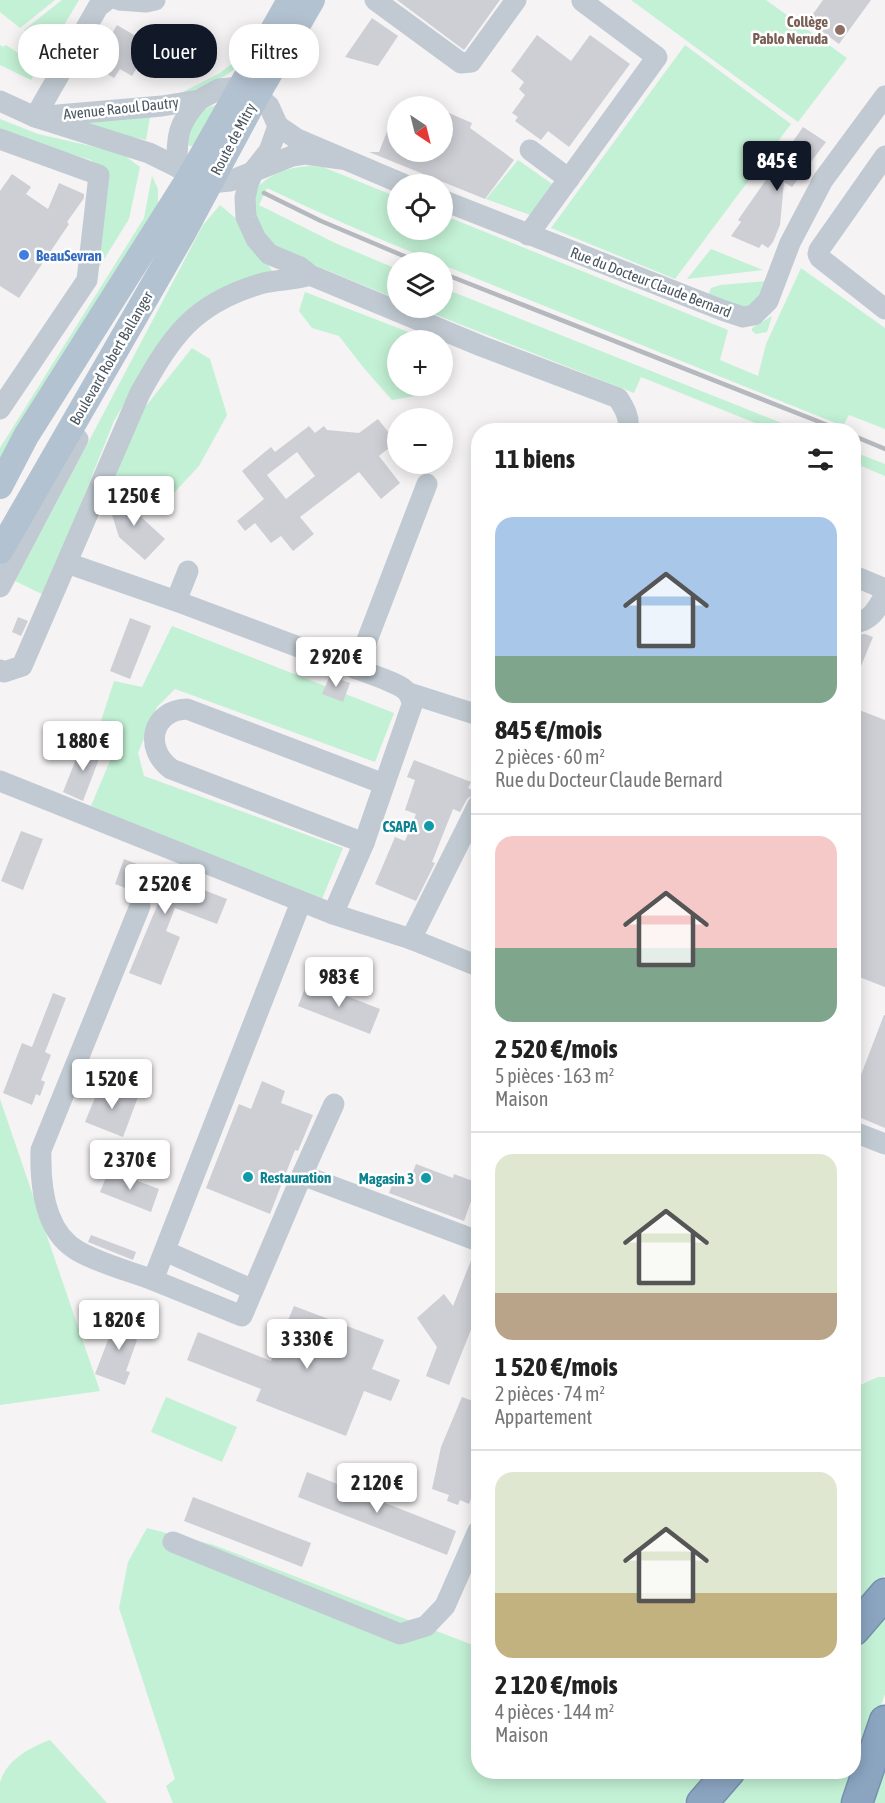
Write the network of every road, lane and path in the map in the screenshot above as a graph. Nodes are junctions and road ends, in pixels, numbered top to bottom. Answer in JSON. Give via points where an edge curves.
{"nodes":[{"id":1,"x":107,"y":0,"type":"edge"},
{"id":2,"x":119,"y":0,"type":"edge"},
{"id":3,"x":155,"y":0,"type":"edge"},
{"id":4,"x":290,"y":0,"type":"edge"},
{"id":5,"x":312,"y":0,"type":"edge"},
{"id":6,"x":375,"y":0,"type":"edge"},
{"id":7,"x":516,"y":0,"type":"edge"},
{"id":8,"x":582,"y":1,"type":"edge"},
{"id":9,"x":248,"y":91,"type":"junction"},
{"id":10,"x":0,"y":100,"type":"edge"},
{"id":11,"x":199,"y":100,"type":"junction"},
{"id":12,"x":881,"y":108,"type":"edge"},
{"id":13,"x":35,"y":117,"type":"junction"},
{"id":14,"x":278,"y":126,"type":"junction"},
{"id":15,"x":211,"y":137,"type":"joint"},
{"id":16,"x":0,"y":139,"type":"edge"},
{"id":17,"x":530,"y":150,"type":"dead end"},
{"id":18,"x":885,"y":156,"type":"edge"},
{"id":19,"x":341,"y":159,"type":"junction"},
{"id":20,"x":254,"y":171,"type":"junction"},
{"id":21,"x":192,"y":175,"type":"junction"},
{"id":22,"x":387,"y":177,"type":"edge"},
{"id":23,"x":568,"y":179,"type":"junction"},
{"id":24,"x":453,"y":204,"type":"edge"},
{"id":25,"x":528,"y":235,"type":"junction"},
{"id":26,"x":310,"y":275,"type":"junction"},
{"id":27,"x":885,"y":309,"type":"edge"},
{"id":28,"x":117,"y":348,"type":"junction"},
{"id":29,"x":0,"y":409,"type":"edge"},
{"id":30,"x":629,"y":423,"type":"edge"},
{"id":31,"x":427,"y":484,"type":"dead end"},
{"id":32,"x":0,"y":486,"type":"edge"},
{"id":33,"x":0,"y":551,"type":"edge"},
{"id":34,"x":67,"y":563,"type":"junction"},
{"id":35,"x":188,"y":571,"type":"dead end"},
{"id":36,"x":861,"y":579,"type":"edge"},
{"id":37,"x":0,"y":587,"type":"edge"},
{"id":38,"x":885,"y":589,"type":"edge"},
{"id":39,"x":885,"y":595,"type":"edge"},
{"id":40,"x":176,"y":601,"type":"junction"},
{"id":41,"x":861,"y":621,"type":"edge"},
{"id":42,"x":356,"y":669,"type":"junction"},
{"id":43,"x":0,"y":670,"type":"edge"},
{"id":44,"x":409,"y":693,"type":"junction"},
{"id":45,"x":471,"y":713,"type":"edge"},
{"id":46,"x":0,"y":781,"type":"edge"},
{"id":47,"x":384,"y":784,"type":"junction"},
{"id":48,"x":471,"y":819,"type":"edge"},
{"id":49,"x":364,"y":843,"type":"junction"},
{"id":50,"x":301,"y":902,"type":"junction"},
{"id":51,"x":140,"y":906,"type":"dead end"},
{"id":52,"x":333,"y":915,"type":"junction"},
{"id":53,"x":411,"y":939,"type":"junction"},
{"id":54,"x":471,"y":963,"type":"edge"},
{"id":55,"x":334,"y":1104,"type":"dead end"},
{"id":56,"x":861,"y":1135,"type":"edge"},
{"id":57,"x":885,"y":1144,"type":"edge"},
{"id":58,"x":302,"y":1175,"type":"junction"},
{"id":59,"x":471,"y":1238,"type":"edge"},
{"id":60,"x":165,"y":1251,"type":"junction"},
{"id":61,"x":153,"y":1280,"type":"junction"},
{"id":62,"x":253,"y":1290,"type":"junction"},
{"id":63,"x":173,"y":1542,"type":"dead end"},
{"id":64,"x":471,"y":1547,"type":"edge"},
{"id":65,"x":885,"y":1593,"type":"edge"},
{"id":66,"x":861,"y":1622,"type":"edge"},
{"id":67,"x":885,"y":1721,"type":"edge"},
{"id":68,"x":723,"y":1779,"type":"edge"},
{"id":69,"x":702,"y":1803,"type":"edge"},
{"id":70,"x":857,"y":1803,"type":"edge"}],
"edges":[{"from":1,"to":13,"type":"street","via":[[98,7]]},
{"from":2,"to":3,"type":"street"},
{"from":4,"to":9,"type":"main road","name":"Route de Mitry"},
{"from":5,"to":9,"type":"main road","name":"Route de Mitry"},
{"from":6,"to":7,"type":"street","via":[[465,64],[471,62]]},
{"from":8,"to":23,"type":"street","via":[[657,57]]},
{"from":9,"to":11,"type":"street","name":"Avenue Raoul Dautry","via":[[219,89]]},
{"from":9,"to":14,"type":"street","via":[[269,106]]},
{"from":9,"to":15,"type":"main road","name":"Route de Mitry"},
{"from":9,"to":21,"type":"main road","name":"Route de Mitry"},
{"from":10,"to":13,"type":"street","name":"Avenue Raoul Dautry"},
{"from":11,"to":13,"type":"street","name":"Avenue Raoul Dautry"},
{"from":11,"to":21,"type":"street","via":[[178,132]]},
{"from":12,"to":25,"type":"street","name":"Rue du Docteur Claude Bernard","via":[[823,180],[790,243],[768,301],[754,315],[743,317],[722,310]]},
{"from":13,"to":21,"type":"street","name":"Avenue Raoul Dautry","via":[[149,153]]},
{"from":14,"to":19,"type":"street"},
{"from":14,"to":20,"type":"street","via":[[269,151]]},
{"from":15,"to":21,"type":"main road","name":"Boulevard Robert Ballanger"},
{"from":16,"to":29,"type":"street","via":[[99,175],[87,280]]},
{"from":17,"to":23,"type":"street"},
{"from":18,"to":27,"type":"street","via":[[818,254]]},
{"from":19,"to":20,"type":"street","via":[[305,154]]},
{"from":19,"to":22,"type":"street"},
{"from":20,"to":21,"type":"street","via":[[230,181]]},
{"from":20,"to":26,"type":"street","via":[[245,198],[250,229],[269,254]]},
{"from":21,"to":28,"type":"main road","name":"Boulevard Robert Ballanger"},
{"from":21,"to":32,"type":"main road","name":"Boulevard Robert Ballanger","via":[[26,436]]},
{"from":23,"to":25,"type":"street"},
{"from":24,"to":25,"type":"street","name":"Rue du Docteur Claude Bernard"},
{"from":26,"to":30,"type":"street","via":[[618,398]]},
{"from":26,"to":34,"type":"street","via":[[261,284],[225,297],[199,313],[178,333],[140,393]]},
{"from":28,"to":33,"type":"main road","name":"Boulevard Robert Ballanger"},
{"from":28,"to":37,"type":"street","via":[[118,363]]},
{"from":31,"to":42,"type":"street"},
{"from":34,"to":40,"type":"street"},
{"from":34,"to":43,"type":"street","via":[[22,666]]},
{"from":35,"to":40,"type":"street"},
{"from":36,"to":38,"type":"street"},
{"from":39,"to":41,"type":"street","via":[[874,613]]},
{"from":40,"to":42,"type":"street"},
{"from":42,"to":44,"type":"street"},
{"from":44,"to":45,"type":"street"},
{"from":44,"to":47,"type":"street","via":[[412,705]]},
{"from":46,"to":50,"type":"street"},
{"from":47,"to":49,"type":"street"},
{"from":47,"to":49,"type":"street","via":[[188,709],[168,714],[157,728],[154,739],[158,757],[171,769]]},
{"from":48,"to":53,"type":"street"},
{"from":49,"to":52,"type":"street"},
{"from":50,"to":52,"type":"street"},
{"from":50,"to":60,"type":"street"},
{"from":51,"to":61,"type":"street","via":[[41,1150],[40,1173],[52,1221],[63,1239],[78,1251]]},
{"from":52,"to":53,"type":"street"},
{"from":53,"to":54,"type":"street"},
{"from":55,"to":58,"type":"street"},
{"from":56,"to":57,"type":"street"},
{"from":58,"to":59,"type":"street"},
{"from":58,"to":62,"type":"street"},
{"from":60,"to":61,"type":"street"},
{"from":60,"to":62,"type":"street"},
{"from":61,"to":62,"type":"street","via":[[242,1316]]},
{"from":63,"to":64,"type":"street","via":[[400,1634],[426,1626],[445,1606]]},
{"from":65,"to":66,"type":"highway"},
{"from":67,"to":70,"type":"highway"},
{"from":68,"to":69,"type":"highway"}]}
